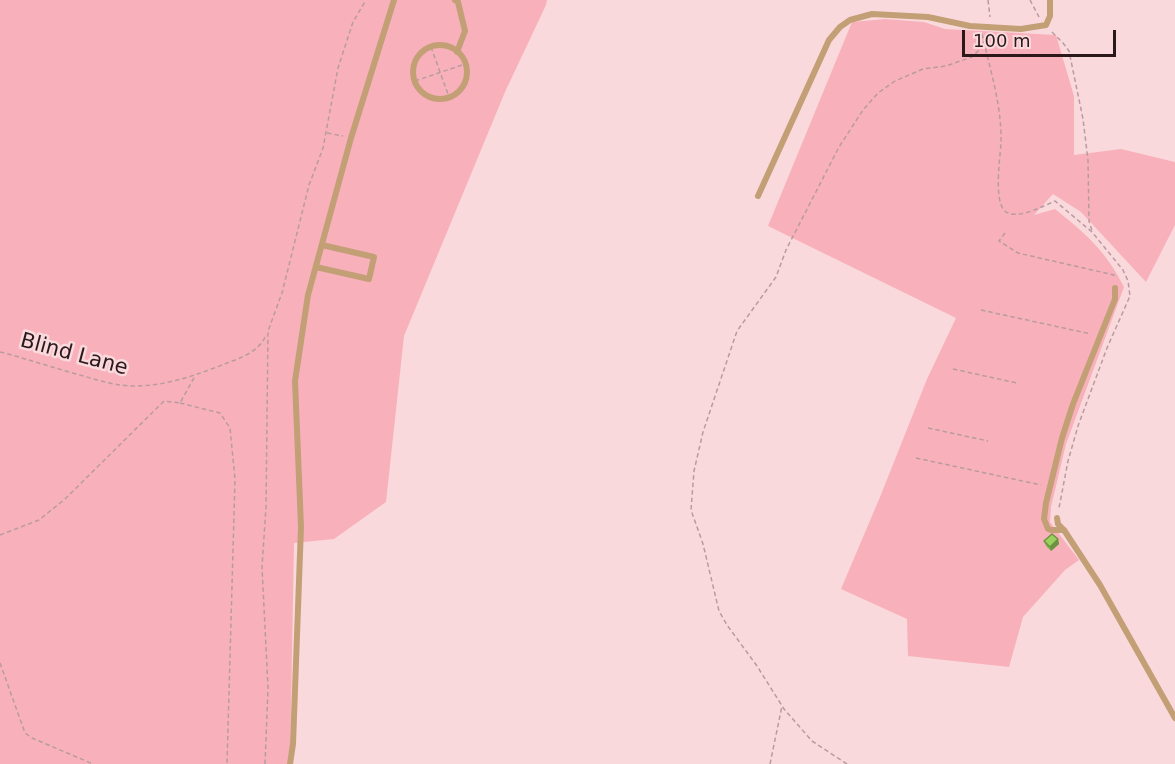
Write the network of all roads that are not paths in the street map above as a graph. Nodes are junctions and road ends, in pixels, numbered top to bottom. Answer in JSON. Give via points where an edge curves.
{"nodes":[{"id":1,"x":394,"y":0,"type":"edge"},
{"id":2,"x":1050,"y":0,"type":"edge"},
{"id":3,"x":457,"y":1,"type":"edge"},
{"id":4,"x":458,"y":52,"type":"junction"},
{"id":5,"x":758,"y":196,"type":"dead end"},
{"id":6,"x":322,"y":245,"type":"junction"},
{"id":7,"x":316,"y":267,"type":"junction"},
{"id":8,"x":1115,"y":288,"type":"road end"},
{"id":9,"x":1057,"y":518,"type":"road end"},
{"id":10,"x":1064,"y":530,"type":"junction"},
{"id":11,"x":1175,"y":718,"type":"edge"},
{"id":12,"x":290,"y":764,"type":"edge"}],
"edges":[{"from":1,"to":6,"type":"lane"},
{"from":2,"to":5,"type":"lane","via":[[1046,25],[1021,29],[873,14],[850,20],[829,40]]},
{"from":3,"to":4,"type":"lane","via":[[465,31]]},
{"from":4,"to":4,"type":"lane","via":[[467,71],[461,88],[437,99],[421,91],[413,76],[422,52],[437,45]]},
{"from":6,"to":7,"type":"lane"},
{"from":6,"to":7,"type":"lane","via":[[374,257],[369,279]]},
{"from":7,"to":12,"type":"lane","via":[[295,381],[301,527]]},
{"from":8,"to":10,"type":"lane","via":[[1115,299],[1062,438],[1046,503],[1044,519],[1048,529]]},
{"from":9,"to":10,"type":"lane"},
{"from":10,"to":11,"type":"lane","via":[[1100,585]]}]}
